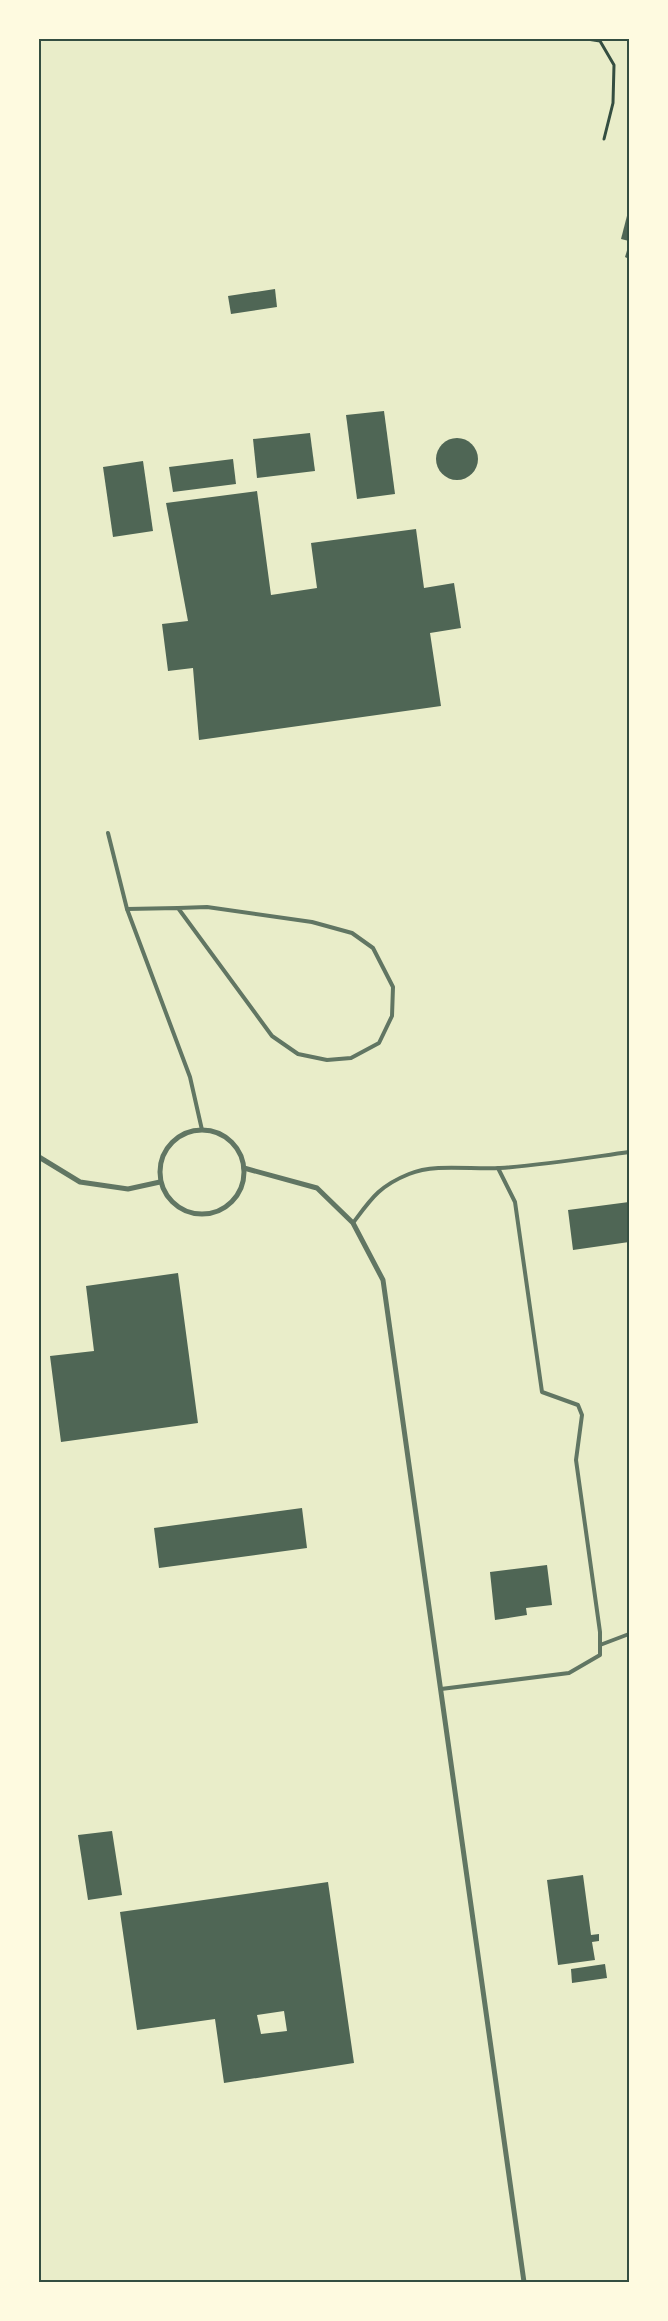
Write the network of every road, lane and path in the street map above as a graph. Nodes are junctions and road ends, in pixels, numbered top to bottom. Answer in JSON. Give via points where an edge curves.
{"nodes":[{"id":1,"x":587,"y":39,"type":"edge"},
{"id":2,"x":604,"y":139,"type":"dead end"},
{"id":3,"x":108,"y":833,"type":"dead end"},
{"id":4,"x":178,"y":908,"type":"junction"},
{"id":5,"x":127,"y":909,"type":"junction"},
{"id":6,"x":202,"y":1130,"type":"junction"},
{"id":7,"x":629,"y":1152,"type":"edge"},
{"id":8,"x":39,"y":1157,"type":"edge"},
{"id":9,"x":244,"y":1168,"type":"junction"},
{"id":10,"x":498,"y":1168,"type":"junction"},
{"id":11,"x":160,"y":1182,"type":"junction"},
{"id":12,"x":353,"y":1224,"type":"junction"},
{"id":13,"x":629,"y":1634,"type":"edge"},
{"id":14,"x":600,"y":1645,"type":"junction"},
{"id":15,"x":441,"y":1689,"type":"junction"},
{"id":16,"x":524,"y":2282,"type":"edge"}],
"edges":[{"from":1,"to":2,"type":"path","via":[[600,41],[614,65],[612,103]]},
{"from":3,"to":5,"type":"lane"},
{"from":4,"to":4,"type":"lane","via":[[207,907],[293,919],[352,933],[374,948],[394,987],[392,1016],[379,1043],[351,1058],[327,1060],[298,1054],[272,1036]]},
{"from":4,"to":5,"type":"lane"},
{"from":5,"to":6,"type":"lane","via":[[190,1077]]},
{"from":6,"to":9,"type":"street","via":[[217,1132],[230,1141]]},
{"from":6,"to":11,"type":"street","via":[[187,1132],[164,1152],[159,1166]]},
{"from":7,"to":10,"type":"lane"},
{"from":8,"to":11,"type":"street","via":[[80,1182],[128,1190]]},
{"from":9,"to":11,"type":"street","via":[[243,1184],[236,1198],[224,1209],[210,1214],[196,1215],[173,1204],[164,1194]]},
{"from":9,"to":12,"type":"street","via":[[317,1188]]},
{"from":10,"to":12,"type":"lane","via":[[455,1167],[410,1173],[377,1191]]},
{"from":10,"to":14,"type":"lane","via":[[516,1202],[542,1392],[578,1405],[582,1415],[576,1460]]},
{"from":12,"to":15,"type":"street","via":[[383,1280]]},
{"from":13,"to":14,"type":"lane"},
{"from":14,"to":15,"type":"lane","via":[[600,1655],[570,1673]]},
{"from":15,"to":16,"type":"street"}]}
